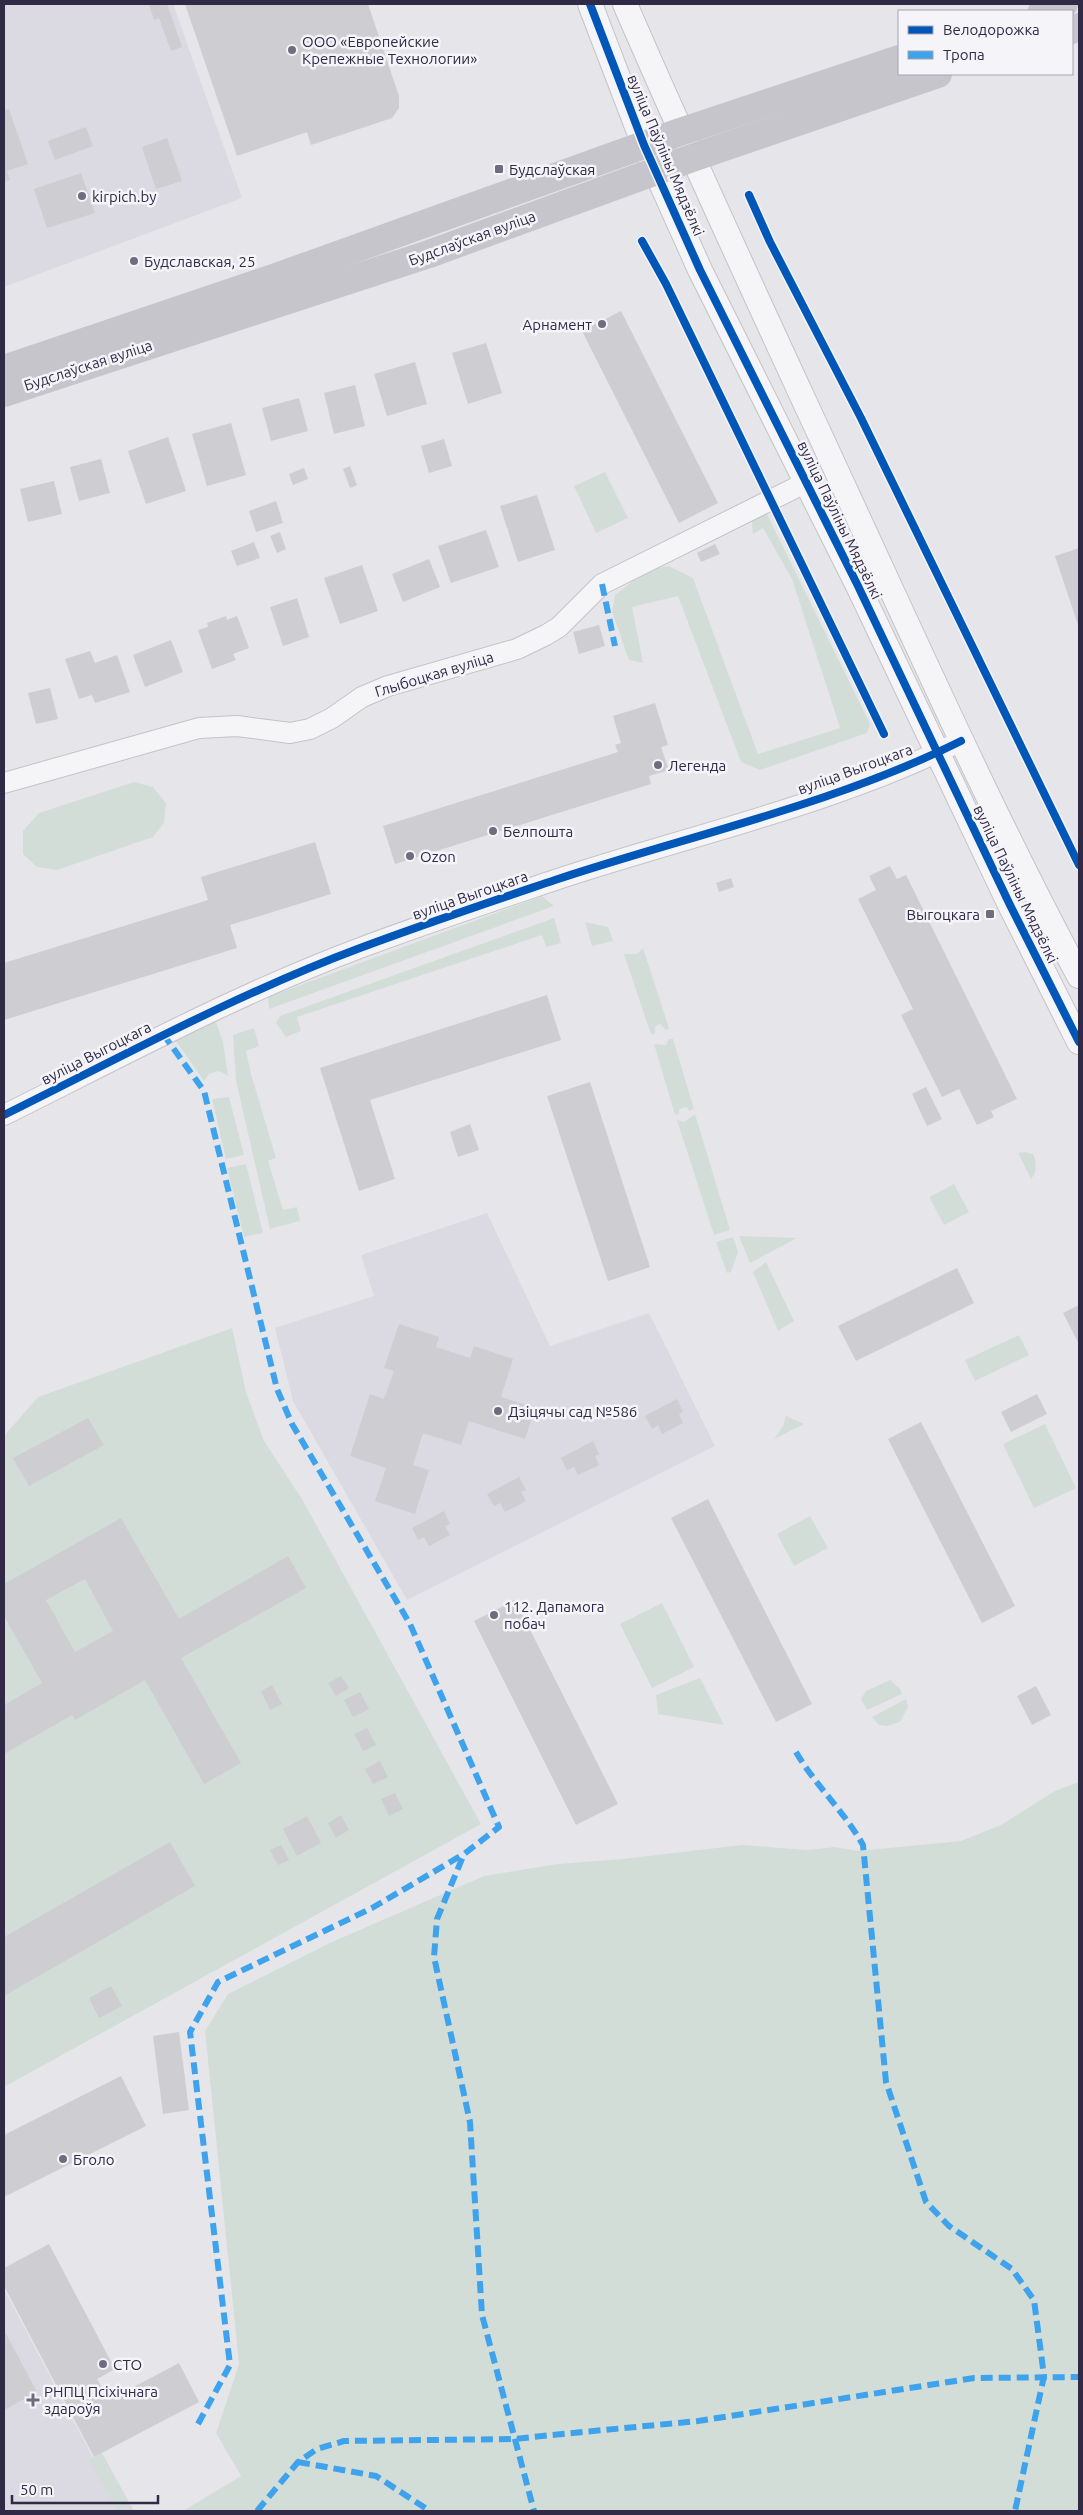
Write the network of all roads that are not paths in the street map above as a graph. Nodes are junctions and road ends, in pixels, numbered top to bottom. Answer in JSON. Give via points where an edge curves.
{"nodes":[{"id":1,"x":590,"y":4,"type":"edge"},
{"id":2,"x":625,"y":4,"type":"edge"},
{"id":3,"x":1064,"y":4,"type":"edge"},
{"id":4,"x":1045,"y":10,"type":"edge"},
{"id":5,"x":898,"y":59,"type":"edge"},
{"id":6,"x":935,"y":75,"type":"edge"},
{"id":7,"x":680,"y":132,"type":"junction"},
{"id":8,"x":644,"y":145,"type":"junction"},
{"id":9,"x":692,"y":158,"type":"junction"},
{"id":10,"x":655,"y":172,"type":"junction"},
{"id":11,"x":4,"y":369,"type":"edge"},
{"id":12,"x":4,"y":393,"type":"edge"},
{"id":13,"x":806,"y":482,"type":"junction"},
{"id":14,"x":961,"y":741,"type":"junction"},
{"id":15,"x":938,"y":753,"type":"junction"},
{"id":16,"x":4,"y":783,"type":"edge"},
{"id":17,"x":1079,"y":976,"type":"edge"},
{"id":18,"x":1079,"y":1042,"type":"edge"},
{"id":19,"x":4,"y":1115,"type":"edge"}],
"edges":[{"from":1,"to":8,"type":"street","name":"вуліца Паўліны Мядзёлкі"},
{"from":2,"to":7,"type":"street","name":"вуліца Паўліны Мядзёлкі"},
{"from":3,"to":4,"type":"main road"},
{"from":5,"to":7,"type":"main road","name":"Будслаўская вуліца"},
{"from":6,"to":9,"type":"main road","name":"Будслаўская вуліца"},
{"from":7,"to":8,"type":"main road","name":"Будслаўская вуліца"},
{"from":7,"to":9,"type":"street","name":"вуліца Паўліны Мядзёлкі"},
{"from":8,"to":10,"type":"street","name":"вуліца Паўліны Мядзёлкі"},
{"from":8,"to":11,"type":"main road","name":"Будслаўская вуліца","via":[[279,276]]},
{"from":9,"to":10,"type":"main road","name":"Будслаўская вуліца"},
{"from":9,"to":14,"type":"street","name":"вуліца Паўліны Мядзёлкі"},
{"from":10,"to":12,"type":"main road","name":"Будслаўская вуліца","via":[[420,257]]},
{"from":10,"to":13,"type":"street","name":"вуліца Паўліны Мядзёлкі"},
{"from":13,"to":15,"type":"street","name":"вуліца Паўліны Мядзёлкі"},
{"from":13,"to":16,"type":"street","name":"Глыбоцкая вуліца","via":[[602,584],[546,635],[517,649],[388,686],[362,697],[310,729],[290,733],[237,726],[199,728]]},
{"from":14,"to":15,"type":"street","name":"вуліца Выгоцкага"},
{"from":14,"to":17,"type":"street","name":"вуліца Паўліны Мядзёлкі"},
{"from":15,"to":18,"type":"street","name":"вуліца Паўліны Мядзёлкі"},
{"from":15,"to":19,"type":"street","name":"вуліца Выгоцкага","via":[[811,800],[558,880],[360,948],[163,1034]]}]}
